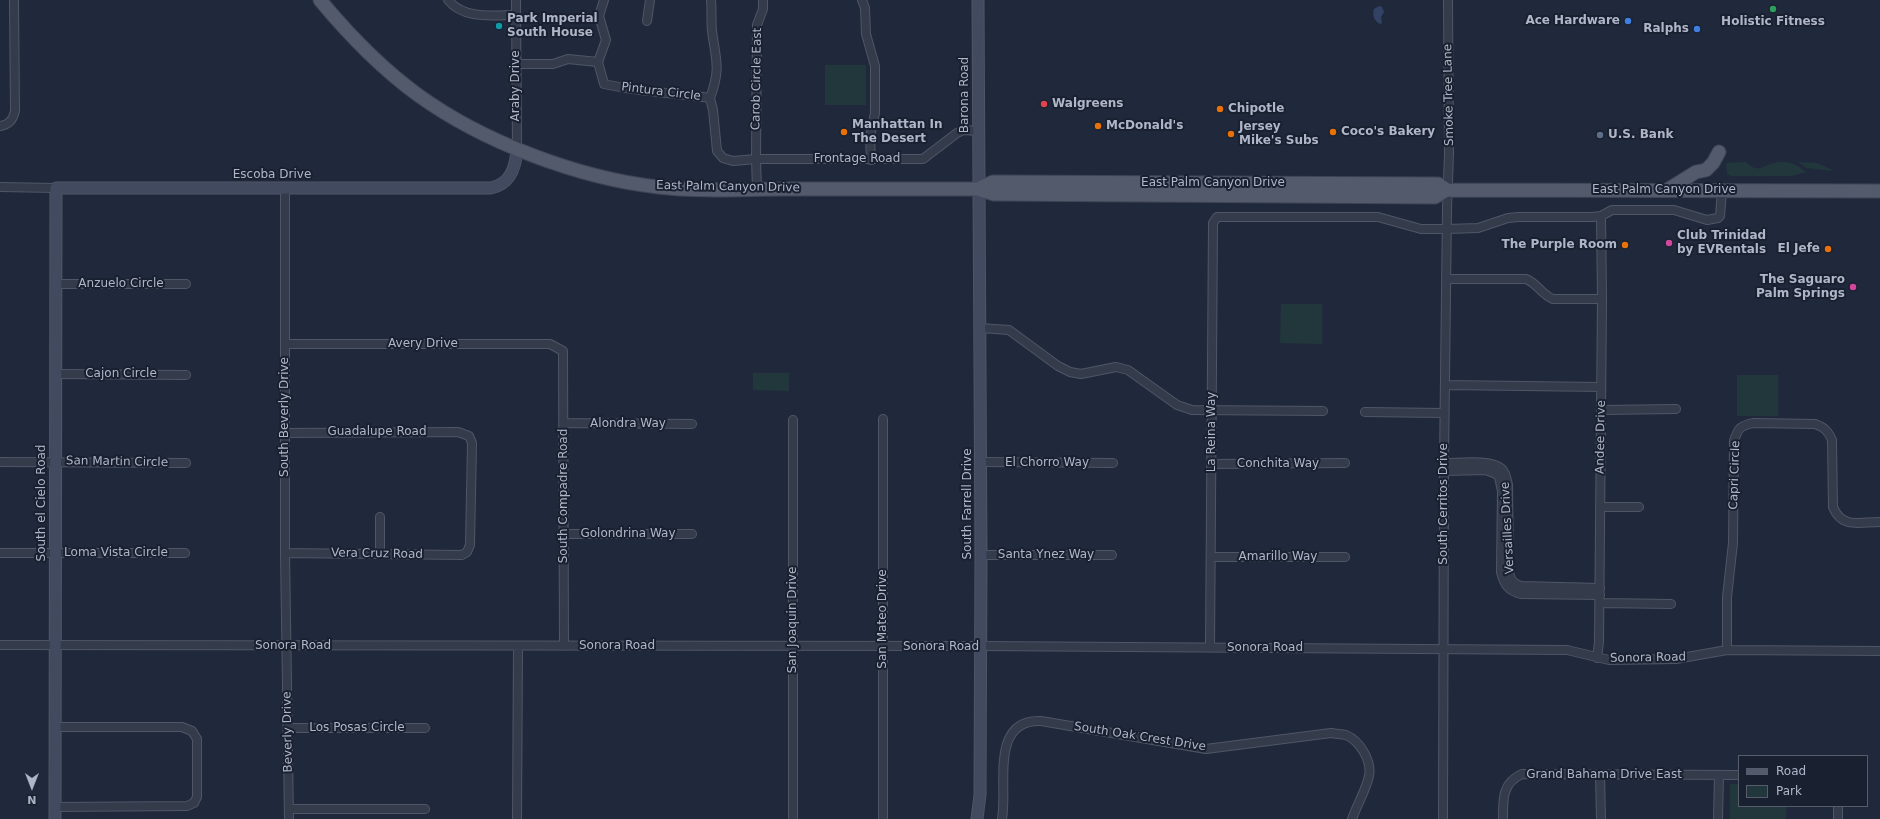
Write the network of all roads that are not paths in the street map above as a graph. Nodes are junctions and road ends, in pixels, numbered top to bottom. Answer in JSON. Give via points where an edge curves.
{"nodes":[{"id":1,"x":14,"y":0,"type":"edge"},
{"id":2,"x":320,"y":0,"type":"edge"},
{"id":3,"x":448,"y":0,"type":"edge"},
{"id":4,"x":516,"y":0,"type":"edge"},
{"id":5,"x":604,"y":0,"type":"edge"},
{"id":6,"x":650,"y":0,"type":"edge"},
{"id":7,"x":711,"y":0,"type":"edge"},
{"id":8,"x":763,"y":0,"type":"edge"},
{"id":9,"x":862,"y":0,"type":"edge"},
{"id":10,"x":978,"y":0,"type":"edge"},
{"id":11,"x":1448,"y":0,"type":"edge"},
{"id":12,"x":516,"y":15,"type":"junction"},
{"id":13,"x":647,"y":21,"type":"dead end"},
{"id":14,"x":598,"y":62,"type":"junction"},
{"id":15,"x":516,"y":64,"type":"junction"},
{"id":16,"x":710,"y":98,"type":"junction"},
{"id":17,"x":0,"y":126,"type":"edge"},
{"id":18,"x":978,"y":131,"type":"junction"},
{"id":19,"x":517,"y":148,"type":"junction"},
{"id":20,"x":1719,"y":152,"type":"dead end"},
{"id":21,"x":756,"y":159,"type":"junction"},
{"id":22,"x":871,"y":160,"type":"junction"},
{"id":23,"x":0,"y":188,"type":"edge"},
{"id":24,"x":56,"y":188,"type":"junction"},
{"id":25,"x":285,"y":188,"type":"junction"},
{"id":26,"x":757,"y":189,"type":"junction"},
{"id":27,"x":978,"y":189,"type":"junction"},
{"id":28,"x":1447,"y":190,"type":"junction"},
{"id":29,"x":1667,"y":190,"type":"junction"},
{"id":30,"x":1722,"y":191,"type":"junction"},
{"id":31,"x":1880,"y":191,"type":"edge"},
{"id":32,"x":1601,"y":216,"type":"junction"},
{"id":33,"x":1447,"y":229,"type":"junction"},
{"id":34,"x":1446,"y":279,"type":"junction"},
{"id":35,"x":55,"y":284,"type":"junction"},
{"id":36,"x":186,"y":284,"type":"dead end"},
{"id":37,"x":1602,"y":299,"type":"junction"},
{"id":38,"x":980,"y":328,"type":"junction"},
{"id":39,"x":286,"y":344,"type":"junction"},
{"id":40,"x":559,"y":347,"type":"joint"},
{"id":41,"x":56,"y":374,"type":"junction"},
{"id":42,"x":186,"y":375,"type":"dead end"},
{"id":43,"x":1445,"y":386,"type":"junction"},
{"id":44,"x":1601,"y":387,"type":"junction"},
{"id":45,"x":1676,"y":409,"type":"dead end"},
{"id":46,"x":1212,"y":410,"type":"junction"},
{"id":47,"x":1601,"y":410,"type":"junction"},
{"id":48,"x":1323,"y":411,"type":"dead end"},
{"id":49,"x":1365,"y":412,"type":"dead end"},
{"id":50,"x":1444,"y":413,"type":"junction"},
{"id":51,"x":883,"y":419,"type":"dead end"},
{"id":52,"x":793,"y":420,"type":"dead end"},
{"id":53,"x":564,"y":423,"type":"junction"},
{"id":54,"x":692,"y":424,"type":"dead end"},
{"id":55,"x":285,"y":432,"type":"junction"},
{"id":56,"x":0,"y":462,"type":"edge"},
{"id":57,"x":55,"y":462,"type":"junction"},
{"id":58,"x":981,"y":462,"type":"junction"},
{"id":59,"x":186,"y":463,"type":"dead end"},
{"id":60,"x":1114,"y":463,"type":"dead end"},
{"id":61,"x":1344,"y":463,"type":"dead end"},
{"id":62,"x":1212,"y":464,"type":"junction"},
{"id":63,"x":1444,"y":467,"type":"junction"},
{"id":64,"x":1600,"y":507,"type":"junction"},
{"id":65,"x":1639,"y":508,"type":"dead end"},
{"id":66,"x":380,"y":517,"type":"dead end"},
{"id":67,"x":1880,"y":522,"type":"edge"},
{"id":68,"x":564,"y":534,"type":"junction"},
{"id":69,"x":692,"y":534,"type":"dead end"},
{"id":70,"x":467,"y":552,"type":"joint"},
{"id":71,"x":0,"y":553,"type":"edge"},
{"id":72,"x":55,"y":553,"type":"junction"},
{"id":73,"x":185,"y":553,"type":"dead end"},
{"id":74,"x":285,"y":553,"type":"junction"},
{"id":75,"x":380,"y":554,"type":"junction"},
{"id":76,"x":981,"y":555,"type":"junction"},
{"id":77,"x":1112,"y":555,"type":"dead end"},
{"id":78,"x":1211,"y":557,"type":"junction"},
{"id":79,"x":1345,"y":557,"type":"dead end"},
{"id":80,"x":1600,"y":595,"type":"junction"},
{"id":81,"x":1671,"y":604,"type":"dead end"},
{"id":82,"x":0,"y":645,"type":"edge"},
{"id":83,"x":55,"y":646,"type":"junction"},
{"id":84,"x":286,"y":646,"type":"junction"},
{"id":85,"x":564,"y":646,"type":"junction"},
{"id":86,"x":980,"y":646,"type":"junction"},
{"id":87,"x":518,"y":647,"type":"junction"},
{"id":88,"x":793,"y":647,"type":"junction"},
{"id":89,"x":883,"y":647,"type":"junction"},
{"id":90,"x":1210,"y":648,"type":"junction"},
{"id":91,"x":1443,"y":650,"type":"junction"},
{"id":92,"x":1727,"y":650,"type":"junction"},
{"id":93,"x":1880,"y":651,"type":"edge"},
{"id":94,"x":1597,"y":658,"type":"junction"},
{"id":95,"x":56,"y":727,"type":"junction"},
{"id":96,"x":288,"y":728,"type":"junction"},
{"id":97,"x":425,"y":728,"type":"dead end"},
{"id":98,"x":1600,"y":774,"type":"junction"},
{"id":99,"x":1719,"y":775,"type":"junction"},
{"id":100,"x":1738,"y":775,"type":"edge"},
{"id":101,"x":55,"y":807,"type":"junction"},
{"id":102,"x":1838,"y":807,"type":"edge"},
{"id":103,"x":288,"y":809,"type":"junction"},
{"id":104,"x":425,"y":809,"type":"dead end"},
{"id":105,"x":55,"y":819,"type":"edge"},
{"id":106,"x":289,"y":819,"type":"edge"},
{"id":107,"x":517,"y":819,"type":"edge"},
{"id":108,"x":793,"y":819,"type":"edge"},
{"id":109,"x":883,"y":819,"type":"edge"},
{"id":110,"x":977,"y":819,"type":"edge"},
{"id":111,"x":1002,"y":819,"type":"edge"},
{"id":112,"x":1352,"y":819,"type":"edge"},
{"id":113,"x":1443,"y":819,"type":"edge"},
{"id":114,"x":1503,"y":819,"type":"edge"},
{"id":115,"x":1601,"y":819,"type":"edge"},
{"id":116,"x":1718,"y":819,"type":"edge"},
{"id":117,"x":1838,"y":819,"type":"edge"}],
"edges":[{"from":1,"to":17,"type":"street","via":[[15,111],[10,122]]},
{"from":2,"to":19,"type":"main road","name":"East Palm Canyon Drive","via":[[344,30],[419,95],[452,116]]},
{"from":3,"to":12,"type":"street","via":[[460,10],[474,15]]},
{"from":4,"to":12,"type":"street","name":"Araby Drive"},
{"from":5,"to":14,"type":"street","via":[[599,16],[606,40]]},
{"from":6,"to":13,"type":"street"},
{"from":7,"to":16,"type":"street","name":"Pintura Circle","via":[[712,30],[718,62]]},
{"from":8,"to":21,"type":"street","name":"Carob Circle East","via":[[763,9],[757,24]]},
{"from":9,"to":22,"type":"street","via":[[865,8],[866,34],[875,66]]},
{"from":10,"to":18,"type":"street","name":"Barona Road"},
{"from":11,"to":28,"type":"street","name":"Smoke Tree Lane"},
{"from":12,"to":15,"type":"street","name":"Araby Drive"},
{"from":14,"to":15,"type":"street","via":[[568,59],[553,64]]},
{"from":14,"to":16,"type":"street","name":"Pintura Circle","via":[[604,84],[632,90]]},
{"from":15,"to":19,"type":"street","name":"Araby Drive"},
{"from":16,"to":21,"type":"street","name":"Pintura Circle","via":[[717,151],[723,158],[733,161]]},
{"from":18,"to":22,"type":"street","name":"Frontage Road","via":[[964,130],[957,133],[923,159]]},
{"from":18,"to":27,"type":"street","name":"Barona Road"},
{"from":19,"to":25,"type":"street","name":"Escoba Drive","via":[[516,165],[508,180],[491,188]]},
{"from":19,"to":26,"type":"main road","name":"East Palm Canyon Drive","via":[[571,168],[658,187]]},
{"from":20,"to":29,"type":"main road","via":[[1706,170],[1696,172]]},
{"from":21,"to":22,"type":"street","name":"Frontage Road"},
{"from":21,"to":26,"type":"street"},
{"from":23,"to":24,"type":"street","name":"Escoba Drive"},
{"from":24,"to":25,"type":"street","name":"Escoba Drive"},
{"from":24,"to":35,"type":"street","name":"South el Cielo Road"},
{"from":25,"to":39,"type":"street","name":"South Beverly Drive"},
{"from":26,"to":27,"type":"main road","name":"East Palm Canyon Drive"},
{"from":27,"to":28,"type":"main road","name":"East Palm Canyon Drive","via":[[993,182],[1438,184]]},
{"from":27,"to":38,"type":"street","name":"South Farrell Drive"},
{"from":28,"to":29,"type":"main road","name":"East Palm Canyon Drive"},
{"from":28,"to":33,"type":"street","name":"South Cerritos Drive"},
{"from":29,"to":30,"type":"main road","name":"East Palm Canyon Drive"},
{"from":30,"to":31,"type":"main road","name":"East Palm Canyon Drive"},
{"from":30,"to":32,"type":"street","via":[[1718,218],[1707,220],[1674,210],[1612,210]]},
{"from":32,"to":33,"type":"street","via":[[1518,217],[1478,228]]},
{"from":32,"to":37,"type":"street","name":"Andee Drive"},
{"from":33,"to":34,"type":"street","name":"South Cerritos Drive"},
{"from":33,"to":46,"type":"street","name":"La Reina Way","via":[[1413,228],[1378,217],[1217,217],[1213,223]]},
{"from":34,"to":37,"type":"street","via":[[1526,279],[1533,282],[1548,297]]},
{"from":34,"to":43,"type":"street","name":"South Cerritos Drive"},
{"from":35,"to":36,"type":"street","name":"Anzuelo Circle"},
{"from":35,"to":41,"type":"street","name":"South el Cielo Road"},
{"from":37,"to":44,"type":"street","name":"Andee Drive"},
{"from":38,"to":46,"type":"street","via":[[1009,330],[1070,372],[1081,374],[1116,367],[1128,370],[1177,405],[1192,410]]},
{"from":38,"to":58,"type":"street","name":"South Farrell Drive"},
{"from":39,"to":40,"type":"street","name":"Avery Drive","via":[[550,344]]},
{"from":39,"to":55,"type":"street","name":"South Beverly Drive"},
{"from":40,"to":53,"type":"street","name":"South Compadre Road","via":[[563,351],[564,361]]},
{"from":41,"to":42,"type":"street","name":"Cajon Circle"},
{"from":41,"to":57,"type":"street","name":"South el Cielo Road"},
{"from":43,"to":44,"type":"street"},
{"from":43,"to":50,"type":"street","name":"South Cerritos Drive"},
{"from":44,"to":47,"type":"street","name":"Andee Drive"},
{"from":45,"to":47,"type":"street"},
{"from":46,"to":48,"type":"street"},
{"from":46,"to":62,"type":"street","name":"La Reina Way"},
{"from":47,"to":64,"type":"street","name":"Andee Drive"},
{"from":49,"to":50,"type":"street"},
{"from":50,"to":63,"type":"street","name":"South Cerritos Drive"},
{"from":51,"to":89,"type":"street","name":"San Mateo Drive"},
{"from":52,"to":88,"type":"street","name":"San Joaquin Drive"},
{"from":53,"to":54,"type":"street","name":"Alondra Way"},
{"from":53,"to":68,"type":"street","name":"South Compadre Road"},
{"from":55,"to":70,"type":"street","name":"Guadalupe Road","via":[[458,432],[468,436],[472,443],[470,545]]},
{"from":55,"to":74,"type":"street","name":"South Beverly Drive"},
{"from":56,"to":57,"type":"street","name":"San Martin Circle"},
{"from":57,"to":59,"type":"street","name":"San Martin Circle"},
{"from":57,"to":72,"type":"street","name":"South el Cielo Road"},
{"from":58,"to":60,"type":"street","name":"El Chorro Way"},
{"from":58,"to":76,"type":"street","name":"South Farrell Drive"},
{"from":61,"to":62,"type":"street","name":"Conchita Way"},
{"from":62,"to":78,"type":"street","name":"La Reina Way"},
{"from":63,"to":80,"type":"street","name":"Versailles Drive","via":[[1488,463],[1501,468],[1507,478],[1509,572],[1514,583],[1521,586]]},
{"from":63,"to":91,"type":"street","name":"South Cerritos Drive"},
{"from":64,"to":65,"type":"street"},
{"from":64,"to":80,"type":"street","name":"Andee Drive"},
{"from":66,"to":75,"type":"street"},
{"from":67,"to":92,"type":"street","name":"Capri Circle","via":[[1845,522],[1837,517],[1833,507],[1832,440],[1822,426],[1753,423],[1737,430],[1734,442],[1733,543],[1727,597]]},
{"from":68,"to":69,"type":"street","name":"Golondrina Way"},
{"from":68,"to":85,"type":"street","name":"South Compadre Road"},
{"from":70,"to":75,"type":"street","name":"Vera Cruz Road","via":[[462,555]]},
{"from":71,"to":72,"type":"street","name":"Loma Vista Circle"},
{"from":72,"to":73,"type":"street","name":"Loma Vista Circle"},
{"from":72,"to":83,"type":"street","name":"South el Cielo Road"},
{"from":74,"to":75,"type":"street","name":"Vera Cruz Road"},
{"from":74,"to":84,"type":"street","name":"South Beverly Drive"},
{"from":76,"to":77,"type":"street","name":"Santa Ynez Way"},
{"from":76,"to":86,"type":"street","name":"South Farrell Drive"},
{"from":78,"to":79,"type":"street","name":"Amarillo Way"},
{"from":78,"to":90,"type":"street","name":"La Reina Way"},
{"from":80,"to":81,"type":"street"},
{"from":80,"to":94,"type":"street","name":"Andee Drive"},
{"from":82,"to":83,"type":"street","name":"Sonora Road"},
{"from":83,"to":84,"type":"street","name":"Sonora Road"},
{"from":83,"to":95,"type":"street","name":"South el Cielo Road"},
{"from":84,"to":87,"type":"street","name":"Sonora Road"},
{"from":84,"to":96,"type":"street","name":"Beverly Drive"},
{"from":85,"to":87,"type":"street","name":"Sonora Road"},
{"from":85,"to":88,"type":"street","name":"Sonora Road"},
{"from":86,"to":89,"type":"street","name":"Sonora Road"},
{"from":86,"to":90,"type":"street","name":"Sonora Road"},
{"from":86,"to":110,"type":"street","name":"South Farrell Drive","via":[[980,795]]},
{"from":87,"to":107,"type":"street"},
{"from":88,"to":89,"type":"street","name":"Sonora Road"},
{"from":88,"to":108,"type":"street","name":"San Joaquin Drive"},
{"from":89,"to":109,"type":"street","name":"San Mateo Drive"},
{"from":90,"to":91,"type":"street","name":"Sonora Road"},
{"from":91,"to":94,"type":"street","name":"Sonora Road","via":[[1567,650]]},
{"from":91,"to":113,"type":"street","name":"South Cerritos Drive"},
{"from":92,"to":93,"type":"street","name":"Sonora Road"},
{"from":92,"to":94,"type":"street","name":"Sonora Road","via":[[1676,659]]},
{"from":95,"to":101,"type":"street","name":"South el Cielo Road"},
{"from":95,"to":101,"type":"street","via":[[182,727],[192,731],[197,739],[197,797],[194,803],[187,806]]},
{"from":96,"to":97,"type":"street","name":"Los Posas Circle"},
{"from":96,"to":103,"type":"street","name":"Beverly Drive"},
{"from":98,"to":99,"type":"street","name":"Grand Bahama Drive East"},
{"from":98,"to":114,"type":"street","name":"Grand Bahama Drive East","via":[[1522,774],[1511,779],[1503,798]]},
{"from":98,"to":115,"type":"street"},
{"from":99,"to":100,"type":"street","name":"Grand Bahama Drive East"},
{"from":99,"to":116,"type":"street"},
{"from":101,"to":105,"type":"street","name":"South el Cielo Road"},
{"from":102,"to":117,"type":"street"},
{"from":103,"to":104,"type":"street"},
{"from":103,"to":106,"type":"street","name":"Beverly Drive"},
{"from":111,"to":112,"type":"street","name":"South Oak Crest Drive","via":[[1004,753],[1009,738],[1016,728],[1029,721],[1041,721],[1206,749],[1331,733],[1346,735],[1357,743],[1365,754],[1369,776]]}]}
